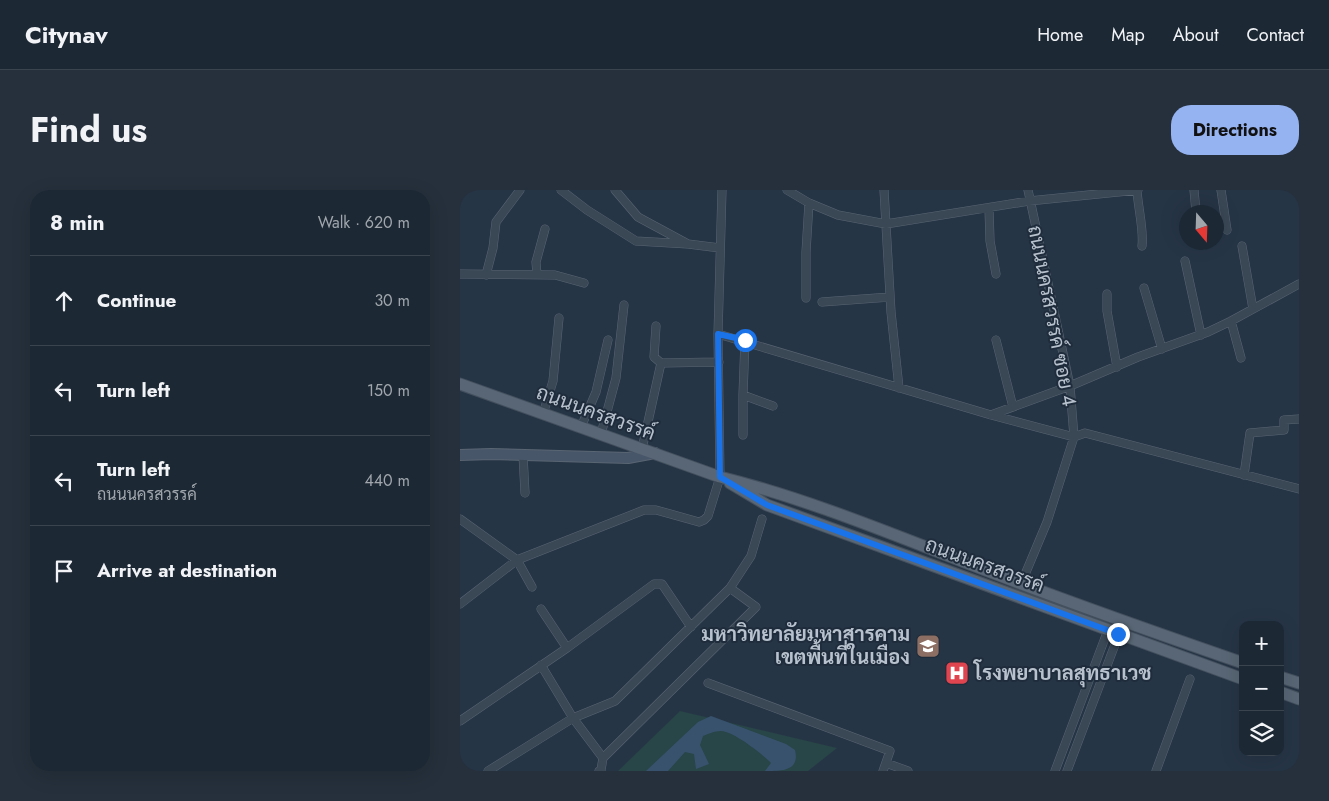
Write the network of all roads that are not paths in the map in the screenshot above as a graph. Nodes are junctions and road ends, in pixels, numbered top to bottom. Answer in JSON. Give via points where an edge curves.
{"nodes":[{"id":1,"x":520,"y":190,"type":"edge"},
{"id":2,"x":562,"y":190,"type":"edge"},
{"id":3,"x":615,"y":190,"type":"edge"},
{"id":4,"x":722,"y":190,"type":"edge"},
{"id":5,"x":787,"y":190,"type":"edge"},
{"id":6,"x":884,"y":190,"type":"edge"},
{"id":7,"x":1028,"y":190,"type":"edge"},
{"id":8,"x":1137,"y":190,"type":"edge"},
{"id":9,"x":1194,"y":190,"type":"edge"},
{"id":10,"x":1221,"y":190,"type":"edge"},
{"id":11,"x":1029,"y":201,"type":"junction"},
{"id":12,"x":809,"y":203,"type":"junction"},
{"id":13,"x":1195,"y":205,"type":"edge"},
{"id":14,"x":989,"y":208,"type":"junction"},
{"id":15,"x":886,"y":224,"type":"junction"},
{"id":16,"x":544,"y":229,"type":"dead end"},
{"id":17,"x":1227,"y":230,"type":"dead end"},
{"id":18,"x":688,"y":244,"type":"junction"},
{"id":19,"x":1142,"y":246,"type":"dead end"},
{"id":20,"x":1242,"y":246,"type":"dead end"},
{"id":21,"x":720,"y":248,"type":"junction"},
{"id":22,"x":1185,"y":261,"type":"dead end"},
{"id":23,"x":460,"y":274,"type":"edge"},
{"id":24,"x":996,"y":274,"type":"dead end"},
{"id":25,"x":486,"y":275,"type":"junction"},
{"id":26,"x":536,"y":275,"type":"junction"},
{"id":27,"x":584,"y":283,"type":"dead end"},
{"id":28,"x":1299,"y":284,"type":"edge"},
{"id":29,"x":1144,"y":288,"type":"dead end"},
{"id":30,"x":1107,"y":294,"type":"dead end"},
{"id":31,"x":890,"y":297,"type":"junction"},
{"id":32,"x":806,"y":298,"type":"dead end"},
{"id":33,"x":822,"y":302,"type":"dead end"},
{"id":34,"x":624,"y":305,"type":"dead end"},
{"id":35,"x":1253,"y":309,"type":"junction"},
{"id":36,"x":559,"y":318,"type":"dead end"},
{"id":37,"x":1231,"y":321,"type":"junction"},
{"id":38,"x":656,"y":326,"type":"dead end"},
{"id":39,"x":718,"y":334,"type":"junction"},
{"id":40,"x":1201,"y":335,"type":"junction"},
{"id":41,"x":608,"y":340,"type":"dead end"},
{"id":42,"x":745,"y":340,"type":"junction"},
{"id":43,"x":996,"y":340,"type":"dead end"},
{"id":44,"x":1162,"y":349,"type":"junction"},
{"id":45,"x":1241,"y":358,"type":"dead end"},
{"id":46,"x":719,"y":362,"type":"junction"},
{"id":47,"x":661,"y":363,"type":"junction"},
{"id":48,"x":1116,"y":367,"type":"junction"},
{"id":49,"x":460,"y":384,"type":"edge"},
{"id":50,"x":1070,"y":386,"type":"junction"},
{"id":51,"x":899,"y":388,"type":"junction"},
{"id":52,"x":743,"y":395,"type":"junction"},
{"id":53,"x":773,"y":406,"type":"dead end"},
{"id":54,"x":1013,"y":408,"type":"junction"},
{"id":55,"x":543,"y":414,"type":"junction"},
{"id":56,"x":991,"y":415,"type":"junction"},
{"id":57,"x":1299,"y":419,"type":"edge"},
{"id":58,"x":581,"y":427,"type":"junction"},
{"id":59,"x":601,"y":434,"type":"junction"},
{"id":60,"x":743,"y":436,"type":"dead end"},
{"id":61,"x":1074,"y":437,"type":"junction"},
{"id":62,"x":642,"y":449,"type":"junction"},
{"id":63,"x":655,"y":454,"type":"junction"},
{"id":64,"x":460,"y":455,"type":"edge"},
{"id":65,"x":523,"y":455,"type":"junction"},
{"id":66,"x":1244,"y":475,"type":"junction"},
{"id":67,"x":720,"y":477,"type":"junction"},
{"id":68,"x":764,"y":488,"type":"junction"},
{"id":69,"x":1299,"y":489,"type":"edge"},
{"id":70,"x":525,"y":493,"type":"dead end"},
{"id":71,"x":759,"y":501,"type":"junction"},
{"id":72,"x":460,"y":519,"type":"edge"},
{"id":73,"x":762,"y":519,"type":"dead end"},
{"id":74,"x":517,"y":560,"type":"junction"},
{"id":75,"x":1021,"y":584,"type":"junction"},
{"id":76,"x":532,"y":587,"type":"dead end"},
{"id":77,"x":730,"y":588,"type":"junction"},
{"id":78,"x":460,"y":604,"type":"edge"},
{"id":79,"x":541,"y":609,"type":"dead end"},
{"id":80,"x":691,"y":627,"type":"junction"},
{"id":81,"x":1113,"y":632,"type":"junction"},
{"id":82,"x":566,"y":648,"type":"junction"},
{"id":83,"x":1239,"y":662,"type":"edge"},
{"id":84,"x":541,"y":666,"type":"junction"},
{"id":85,"x":1239,"y":678,"type":"edge"},
{"id":86,"x":1284,"y":678,"type":"edge"},
{"id":87,"x":1190,"y":679,"type":"dead end"},
{"id":88,"x":708,"y":682,"type":"dead end"},
{"id":89,"x":1299,"y":684,"type":"edge"},
{"id":90,"x":1284,"y":693,"type":"edge"},
{"id":91,"x":1299,"y":699,"type":"edge"},
{"id":92,"x":1081,"y":701,"type":"junction"},
{"id":93,"x":1092,"y":704,"type":"junction"},
{"id":94,"x":574,"y":718,"type":"junction"},
{"id":95,"x":460,"y":721,"type":"edge"},
{"id":96,"x":1068,"y":736,"type":"junction"},
{"id":97,"x":1079,"y":740,"type":"junction"},
{"id":98,"x":602,"y":758,"type":"junction"},
{"id":99,"x":884,"y":767,"type":"edge"},
{"id":100,"x":1056,"y":769,"type":"edge"},
{"id":101,"x":488,"y":771,"type":"edge"},
{"id":102,"x":600,"y":771,"type":"edge"},
{"id":103,"x":908,"y":771,"type":"edge"},
{"id":104,"x":1066,"y":771,"type":"edge"},
{"id":105,"x":1156,"y":771,"type":"edge"}],
"edges":[{"from":1,"to":25,"type":"street","via":[[496,222]]},
{"from":2,"to":18,"type":"street","via":[[586,210],[636,242]]},
{"from":3,"to":18,"type":"street","via":[[638,217]]},
{"from":4,"to":21,"type":"street"},
{"from":5,"to":12,"type":"street"},
{"from":6,"to":15,"type":"street"},
{"from":7,"to":11,"type":"street","name":"ถนนนครสวรรค์ ซอย 4"},
{"from":8,"to":11,"type":"street"},
{"from":8,"to":19,"type":"street"},
{"from":9,"to":13,"type":"street"},
{"from":10,"to":17,"type":"street"},
{"from":11,"to":14,"type":"street"},
{"from":11,"to":50,"type":"street","name":"ถนนนครสวรรค์ ซอย 4"},
{"from":12,"to":15,"type":"street","via":[[838,215]]},
{"from":12,"to":32,"type":"street"},
{"from":14,"to":15,"type":"street"},
{"from":14,"to":24,"type":"street"},
{"from":15,"to":31,"type":"street"},
{"from":16,"to":26,"type":"street"},
{"from":18,"to":21,"type":"street"},
{"from":20,"to":35,"type":"street"},
{"from":21,"to":39,"type":"street"},
{"from":22,"to":40,"type":"street"},
{"from":23,"to":25,"type":"street"},
{"from":25,"to":26,"type":"street"},
{"from":26,"to":27,"type":"street","via":[[555,275]]},
{"from":28,"to":35,"type":"street"},
{"from":29,"to":44,"type":"street"},
{"from":30,"to":48,"type":"street"},
{"from":31,"to":33,"type":"street"},
{"from":31,"to":51,"type":"street"},
{"from":34,"to":59,"type":"street","via":[[616,378]]},
{"from":35,"to":37,"type":"street"},
{"from":36,"to":55,"type":"street","via":[[553,381]]},
{"from":37,"to":40,"type":"street"},
{"from":37,"to":45,"type":"street"},
{"from":38,"to":47,"type":"street","via":[[654,357]]},
{"from":39,"to":42,"type":"street"},
{"from":39,"to":46,"type":"street"},
{"from":40,"to":44,"type":"street"},
{"from":41,"to":58,"type":"street","via":[[596,392]]},
{"from":42,"to":51,"type":"street"},
{"from":42,"to":52,"type":"street"},
{"from":43,"to":54,"type":"street"},
{"from":44,"to":48,"type":"street"},
{"from":46,"to":47,"type":"street"},
{"from":46,"to":67,"type":"street"},
{"from":47,"to":62,"type":"street"},
{"from":48,"to":50,"type":"street"},
{"from":49,"to":55,"type":"main road","name":"ถนนนครสวรรค์"},
{"from":50,"to":54,"type":"street"},
{"from":50,"to":61,"type":"street","name":"ถนนนครสวรรค์ ซอย 4"},
{"from":51,"to":56,"type":"street"},
{"from":52,"to":53,"type":"street"},
{"from":52,"to":60,"type":"street"},
{"from":54,"to":56,"type":"street"},
{"from":55,"to":58,"type":"main road","name":"ถนนนครสวรรค์"},
{"from":56,"to":61,"type":"street"},
{"from":57,"to":66,"type":"street","via":[[1284,420],[1284,430],[1250,433]]},
{"from":58,"to":59,"type":"main road","name":"ถนนนครสวรรค์"},
{"from":59,"to":62,"type":"main road","name":"ถนนนครสวรรค์"},
{"from":61,"to":66,"type":"street","via":[[1086,433]]},
{"from":61,"to":75,"type":"street","name":"ถนนนครสวรรค์ ซอย 4","via":[[1047,522]]},
{"from":62,"to":63,"type":"main road","name":"ถนนนครสวรรค์"},
{"from":63,"to":65,"type":"street","via":[[628,458]]},
{"from":63,"to":67,"type":"main road","name":"ถนนนครสวรรค์"},
{"from":64,"to":65,"type":"street"},
{"from":65,"to":70,"type":"street"},
{"from":66,"to":69,"type":"street"},
{"from":67,"to":68,"type":"main road","name":"ถนนนครสวรรค์"},
{"from":67,"to":71,"type":"main road","name":"ถนนนครสวรรค์"},
{"from":67,"to":74,"type":"street","via":[[704,520],[699,522],[656,510],[644,510]]},
{"from":68,"to":71,"type":"main road"},
{"from":68,"to":75,"type":"main road","name":"ถนนนครสวรรค์"},
{"from":71,"to":81,"type":"main road","name":"ถนนนครสวรรค์"},
{"from":72,"to":74,"type":"street"},
{"from":73,"to":77,"type":"street","via":[[750,556]]},
{"from":74,"to":76,"type":"street"},
{"from":74,"to":78,"type":"street"},
{"from":75,"to":83,"type":"main road","name":"ถนนนครสวรรค์"},
{"from":77,"to":80,"type":"street"},
{"from":77,"to":98,"type":"street","via":[[756,607]]},
{"from":79,"to":82,"type":"street"},
{"from":80,"to":82,"type":"street","via":[[662,584],[654,584]]},
{"from":80,"to":94,"type":"street","via":[[615,701]]},
{"from":81,"to":85,"type":"main road","name":"ถนนนครสวรรค์"},
{"from":81,"to":92,"type":"street"},
{"from":81,"to":93,"type":"street"},
{"from":82,"to":84,"type":"street"},
{"from":84,"to":94,"type":"street"},
{"from":84,"to":95,"type":"street"},
{"from":86,"to":89,"type":"main road"},
{"from":87,"to":105,"type":"street"},
{"from":88,"to":99,"type":"street","via":[[890,751]]},
{"from":90,"to":91,"type":"main road"},
{"from":92,"to":93,"type":"street"},
{"from":92,"to":96,"type":"street"},
{"from":93,"to":97,"type":"street"},
{"from":94,"to":98,"type":"street"},
{"from":94,"to":101,"type":"street"},
{"from":96,"to":97,"type":"street"},
{"from":96,"to":100,"type":"street"},
{"from":97,"to":104,"type":"street"},
{"from":98,"to":102,"type":"street"},
{"from":99,"to":103,"type":"street"},
{"from":100,"to":104,"type":"street"}]}
